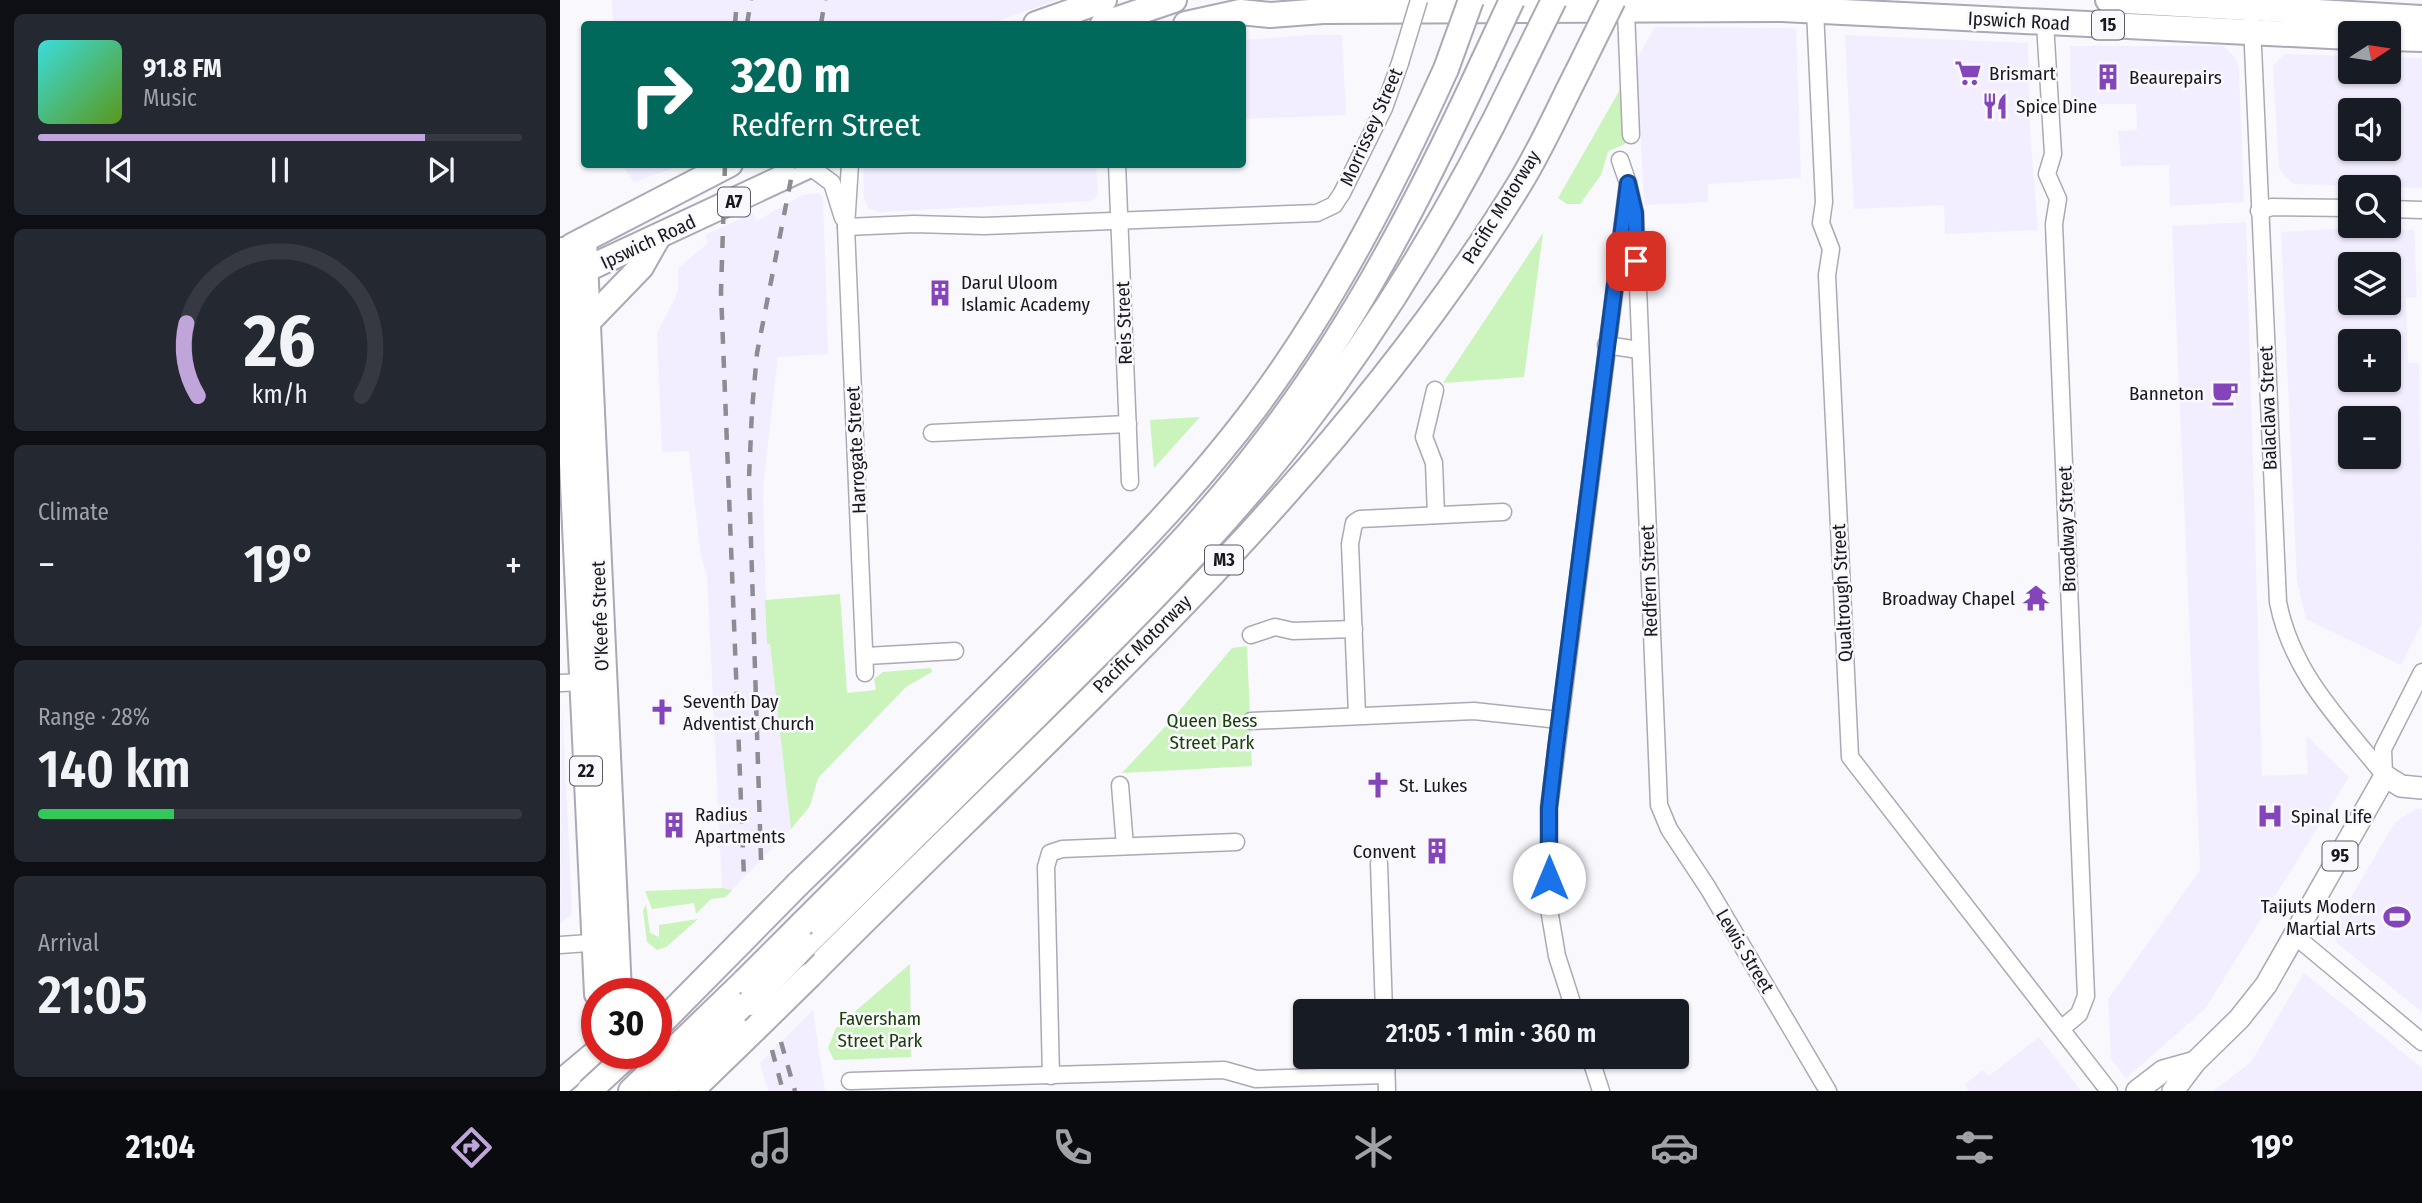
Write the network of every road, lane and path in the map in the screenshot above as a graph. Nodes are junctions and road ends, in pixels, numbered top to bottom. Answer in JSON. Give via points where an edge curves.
{"nodes":[{"id":1,"x":1174,"y":0,"type":"edge"},
{"id":2,"x":1265,"y":0,"type":"edge"},
{"id":3,"x":1419,"y":0,"type":"edge"},
{"id":4,"x":1471,"y":0,"type":"edge"},
{"id":5,"x":1512,"y":0,"type":"edge"},
{"id":6,"x":1554,"y":0,"type":"edge"},
{"id":7,"x":2108,"y":0,"type":"edge"},
{"id":8,"x":1620,"y":5,"type":"edge"},
{"id":9,"x":1102,"y":6,"type":"edge"},
{"id":10,"x":1936,"y":8,"type":"edge"},
{"id":11,"x":2251,"y":8,"type":"junction"},
{"id":12,"x":1815,"y":10,"type":"junction"},
{"id":13,"x":1240,"y":12,"type":"junction"},
{"id":14,"x":2422,"y":18,"type":"edge"},
{"id":15,"x":1047,"y":21,"type":"edge"},
{"id":16,"x":1200,"y":21,"type":"edge"},
{"id":17,"x":2335,"y":22,"type":"edge"},
{"id":18,"x":2045,"y":23,"type":"junction"},
{"id":19,"x":2252,"y":34,"type":"junction"},
{"id":20,"x":2401,"y":38,"type":"edge"},
{"id":21,"x":2422,"y":39,"type":"edge"},
{"id":22,"x":1631,"y":135,"type":"dead end"},
{"id":23,"x":1620,"y":160,"type":"dead end"},
{"id":24,"x":722,"y":168,"type":"edge"},
{"id":25,"x":804,"y":168,"type":"edge"},
{"id":26,"x":813,"y":168,"type":"edge"},
{"id":27,"x":850,"y":168,"type":"edge"},
{"id":28,"x":1117,"y":168,"type":"edge"},
{"id":29,"x":1628,"y":183,"type":"junction"},
{"id":30,"x":2338,"y":208,"type":"edge"},
{"id":31,"x":2401,"y":209,"type":"edge"},
{"id":32,"x":2422,"y":210,"type":"edge"},
{"id":33,"x":2259,"y":211,"type":"junction"},
{"id":34,"x":1119,"y":221,"type":"junction"},
{"id":35,"x":846,"y":227,"type":"junction"},
{"id":36,"x":659,"y":237,"type":"junction"},
{"id":37,"x":569,"y":247,"type":"edge"},
{"id":38,"x":569,"y":278,"type":"edge"},
{"id":39,"x":586,"y":324,"type":"junction"},
{"id":40,"x":563,"y":339,"type":"edge"},
{"id":41,"x":1606,"y":345,"type":"junction"},
{"id":42,"x":1639,"y":350,"type":"junction"},
{"id":43,"x":1435,"y":390,"type":"dead end"},
{"id":44,"x":1128,"y":424,"type":"junction"},
{"id":45,"x":932,"y":433,"type":"dead end"},
{"id":46,"x":1130,"y":482,"type":"dead end"},
{"id":47,"x":1503,"y":512,"type":"dead end"},
{"id":48,"x":1436,"y":515,"type":"junction"},
{"id":49,"x":1353,"y":629,"type":"junction"},
{"id":50,"x":1251,"y":635,"type":"dead end"},
{"id":51,"x":955,"y":651,"type":"dead end"},
{"id":52,"x":866,"y":656,"type":"junction"},
{"id":53,"x":2422,"y":672,"type":"edge"},
{"id":54,"x":865,"y":673,"type":"dead end"},
{"id":55,"x":582,"y":682,"type":"edge"},
{"id":56,"x":1357,"y":715,"type":"junction"},
{"id":57,"x":1559,"y":720,"type":"junction"},
{"id":58,"x":1251,"y":721,"type":"dead end"},
{"id":59,"x":2385,"y":776,"type":"junction"},
{"id":60,"x":1120,"y":785,"type":"dead end"},
{"id":61,"x":2422,"y":788,"type":"edge"},
{"id":62,"x":1661,"y":811,"type":"joint"},
{"id":63,"x":1236,"y":842,"type":"dead end"},
{"id":64,"x":1125,"y":846,"type":"junction"},
{"id":65,"x":1379,"y":863,"type":"dead end"},
{"id":66,"x":804,"y":934,"type":"junction"},
{"id":67,"x":2294,"y":935,"type":"junction"},
{"id":68,"x":606,"y":942,"type":"junction"},
{"id":69,"x":560,"y":945,"type":"edge"},
{"id":70,"x":607,"y":978,"type":"edge"},
{"id":71,"x":1384,"y":999,"type":"edge"},
{"id":72,"x":1571,"y":999,"type":"edge"},
{"id":73,"x":672,"y":1003,"type":"edge"},
{"id":74,"x":2060,"y":1029,"type":"junction"},
{"id":75,"x":2422,"y":1042,"type":"edge"},
{"id":76,"x":2195,"y":1062,"type":"junction"},
{"id":77,"x":581,"y":1065,"type":"edge"},
{"id":78,"x":613,"y":1069,"type":"edge"},
{"id":79,"x":1594,"y":1069,"type":"edge"},
{"id":80,"x":1051,"y":1076,"type":"junction"},
{"id":81,"x":664,"y":1080,"type":"edge"},
{"id":82,"x":850,"y":1081,"type":"dead end"},
{"id":83,"x":560,"y":1083,"type":"edge"},
{"id":84,"x":1086,"y":1083,"type":"edge"},
{"id":85,"x":1386,"y":1083,"type":"edge"},
{"id":86,"x":698,"y":1087,"type":"edge"},
{"id":87,"x":589,"y":1091,"type":"edge"},
{"id":88,"x":631,"y":1091,"type":"edge"},
{"id":89,"x":1601,"y":1091,"type":"edge"},
{"id":90,"x":1828,"y":1091,"type":"edge"},
{"id":91,"x":2109,"y":1091,"type":"edge"},
{"id":92,"x":2137,"y":1091,"type":"edge"},
{"id":93,"x":2173,"y":1091,"type":"edge"}],
"edges":[{"from":1,"to":9,"type":"highway"},
{"from":2,"to":13,"type":"highway"},
{"from":3,"to":34,"type":"street","name":"Morrissey Street","bridge":true,"via":[[1400,63],[1363,153],[1329,208],[1311,213]]},
{"from":4,"to":73,"type":"highway","bridge":true,"via":[[1446,69],[1392,186],[1332,294],[1217,456],[1150,533],[701,983]]},
{"from":5,"to":66,"type":"highway","bridge":true,"via":[[1381,269],[1339,338],[1244,469],[1162,563]]},
{"from":6,"to":66,"type":"highway","bridge":true,"via":[[1477,159],[1401,287],[1266,473],[1116,637]]},
{"from":7,"to":11,"type":"highway","name":"Ipswich Road","number":"15"},
{"from":8,"to":12,"type":"highway","name":"Ipswich Road","number":"15"},
{"from":8,"to":13,"type":"highway","name":"Ipswich Road","number":"15","via":[[1270,15]]},
{"from":8,"to":22,"type":"street"},
{"from":8,"to":86,"type":"highway","name":"Pacific Motorway","number":"M3","bridge":true,"via":[[1578,71],[1516,190],[1429,317],[1338,434],[1196,591]]},
{"from":9,"to":15,"type":"highway"},
{"from":10,"to":12,"type":"highway","name":"Ipswich Road","number":"15"},
{"from":10,"to":18,"type":"highway","name":"Ipswich Road","number":"15"},
{"from":11,"to":17,"type":"highway","name":"Ipswich Road","number":"15"},
{"from":11,"to":19,"type":"street","name":"Balaclava Street"},
{"from":12,"to":74,"type":"street","name":"Qualtrough Street","via":[[1825,202],[1821,223],[1831,248],[1827,275],[1850,757]]},
{"from":13,"to":16,"type":"highway","name":"Ipswich Road"},
{"from":14,"to":17,"type":"highway","name":"Ipswich Road","number":"15"},
{"from":17,"to":19,"type":"highway","name":"Ipswich Road","number":"15"},
{"from":18,"to":19,"type":"highway","name":"Ipswich Road","number":"15"},
{"from":18,"to":74,"type":"street","name":"Broadway Street","via":[[2053,154],[2048,174],[2058,202],[2054,224],[2086,996],[2083,1009]]},
{"from":19,"to":33,"type":"street","name":"Balaclava Street"},
{"from":20,"to":21,"type":"highway"},
{"from":23,"to":29,"type":"street","name":"Redfern Street"},
{"from":24,"to":37,"type":"highway","name":"Ipswich Road","number":"A7"},
{"from":25,"to":36,"type":"highway","name":"Ipswich Road","number":"A7"},
{"from":26,"to":35,"type":"street","name":"Harrogate Street","via":[[834,187]]},
{"from":27,"to":35,"type":"street","name":"Harrogate Street"},
{"from":28,"to":34,"type":"street","name":"Reis Street"},
{"from":29,"to":41,"type":"street"},
{"from":29,"to":42,"type":"street","name":"Redfern Street","via":[[1635,213]]},
{"from":30,"to":33,"type":"street"},
{"from":31,"to":32,"type":"street"},
{"from":33,"to":59,"type":"street","name":"Balaclava Street","via":[[2280,612],[2312,687]]},
{"from":34,"to":35,"type":"street"},
{"from":34,"to":44,"type":"street","name":"Reis Street"},
{"from":35,"to":52,"type":"street","name":"Harrogate Street"},
{"from":36,"to":38,"type":"highway","name":"Ipswich Road","number":"A7"},
{"from":36,"to":39,"type":"highway","via":[[642,267]]},
{"from":37,"to":38,"type":"highway","name":"O'Keefe Street"},
{"from":38,"to":39,"type":"highway","name":"O'Keefe Street","number":"22"},
{"from":38,"to":40,"type":"highway","name":"O'Keefe Street","number":"22"},
{"from":39,"to":55,"type":"highway","name":"O'Keefe Street","number":"22"},
{"from":40,"to":55,"type":"highway","name":"O'Keefe Street","number":"22"},
{"from":41,"to":42,"type":"street"},
{"from":41,"to":57,"type":"street"},
{"from":42,"to":62,"type":"street","name":"Redfern Street"},
{"from":43,"to":48,"type":"street","via":[[1424,437],[1434,463]]},
{"from":44,"to":45,"type":"street"},
{"from":44,"to":46,"type":"street","name":"Reis Street"},
{"from":47,"to":48,"type":"street"},
{"from":48,"to":49,"type":"street","via":[[1354,522],[1350,537]]},
{"from":49,"to":50,"type":"street","via":[[1293,631],[1275,627]]},
{"from":49,"to":56,"type":"street"},
{"from":51,"to":52,"type":"street"},
{"from":52,"to":54,"type":"street","name":"Harrogate Street"},
{"from":53,"to":59,"type":"street","via":[[2384,749]]},
{"from":55,"to":68,"type":"highway","name":"O'Keefe Street","number":"22"},
{"from":56,"to":57,"type":"street","via":[[1479,711]]},
{"from":56,"to":58,"type":"street"},
{"from":57,"to":72,"type":"street","via":[[1549,808],[1549,900],[1555,948]]},
{"from":59,"to":61,"type":"main road","via":[[2402,786]]},
{"from":59,"to":67,"type":"main road","number":"95"},
{"from":60,"to":64,"type":"street"},
{"from":62,"to":90,"type":"street","name":"Lewis Street"},
{"from":63,"to":64,"type":"street"},
{"from":64,"to":80,"type":"street","via":[[1050,853],[1046,867]]},
{"from":65,"to":71,"type":"street"},
{"from":66,"to":81,"type":"highway","bridge":true},
{"from":67,"to":75,"type":"street"},
{"from":67,"to":76,"type":"main road","number":"95","via":[[2250,1006]]},
{"from":68,"to":69,"type":"street"},
{"from":68,"to":70,"type":"highway","name":"O'Keefe Street","number":"22"},
{"from":74,"to":91,"type":"street","name":"Qualtrough Street"},
{"from":76,"to":92,"type":"main road","number":"95","via":[[2163,1071]]},
{"from":76,"to":93,"type":"main road","number":"95"},
{"from":77,"to":83,"type":"highway"},
{"from":78,"to":87,"type":"highway","bridge":true},
{"from":79,"to":89,"type":"street"},
{"from":80,"to":82,"type":"street"},
{"from":80,"to":84,"type":"street"},
{"from":81,"to":88,"type":"highway"},
{"from":84,"to":85,"type":"street","via":[[1224,1070],[1256,1079]]}]}
